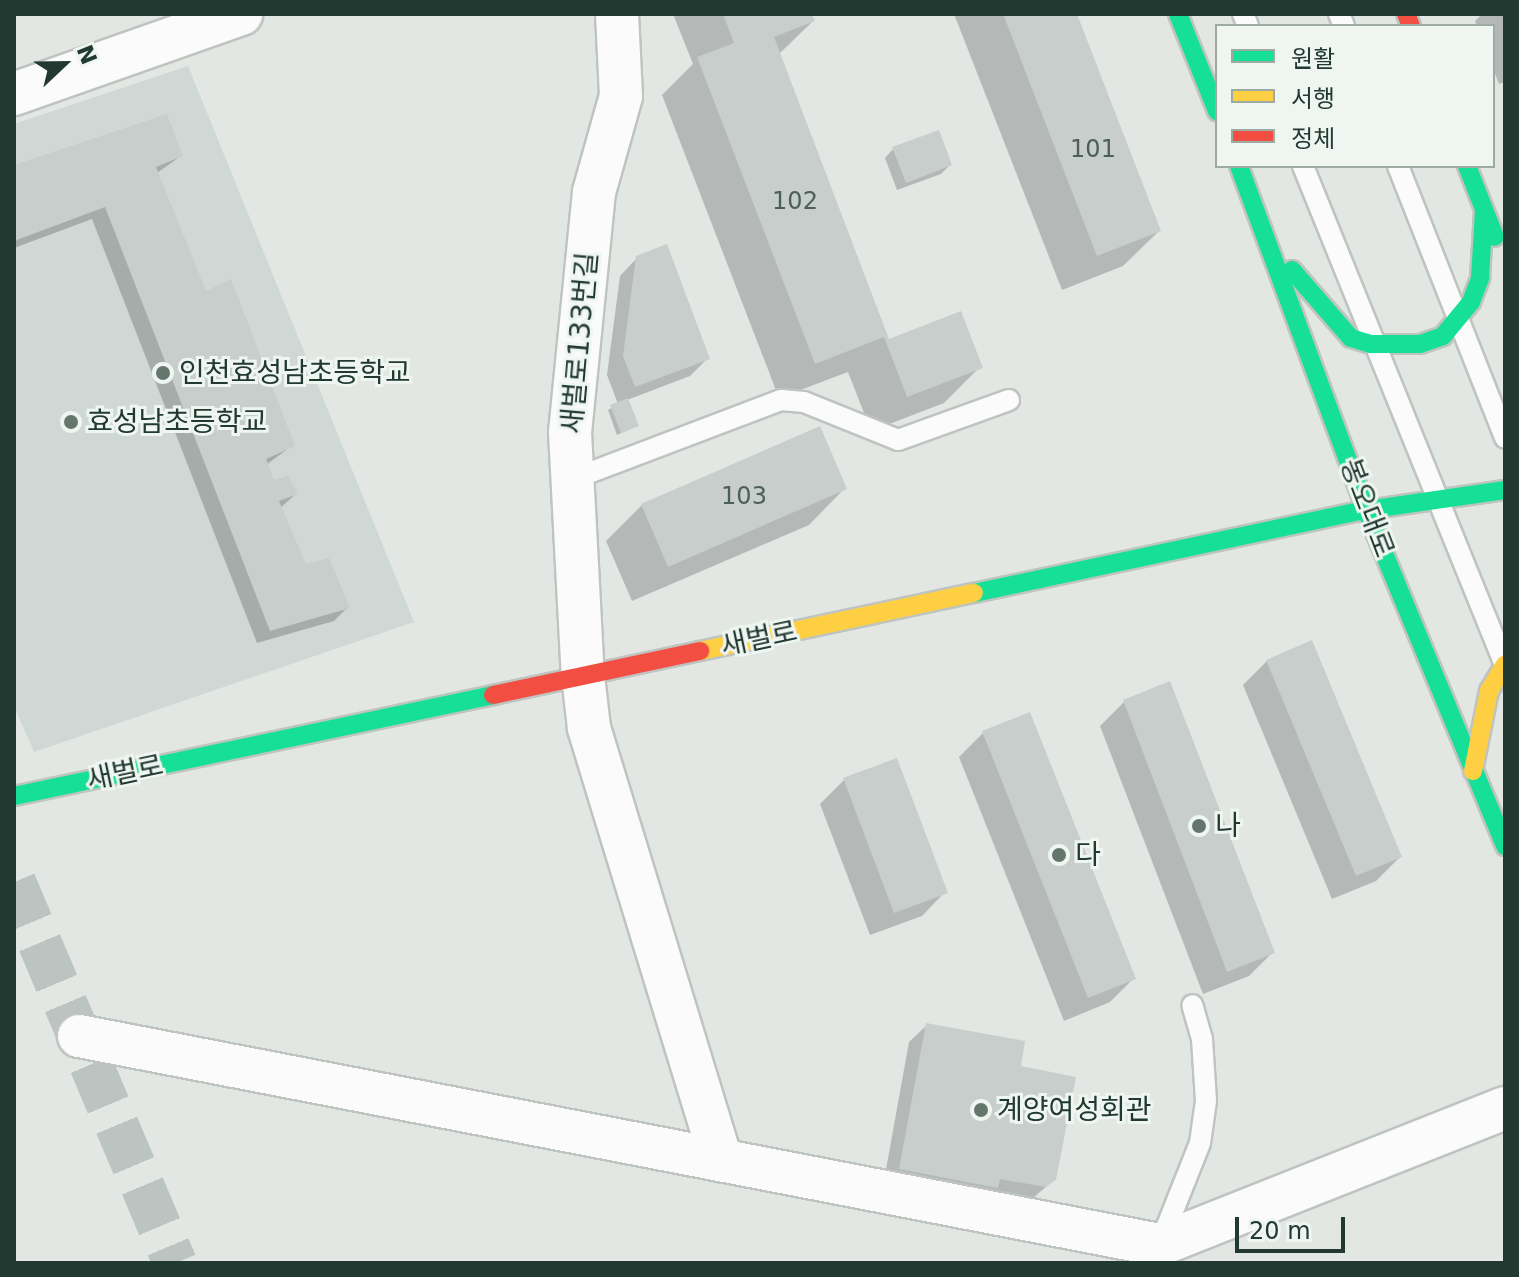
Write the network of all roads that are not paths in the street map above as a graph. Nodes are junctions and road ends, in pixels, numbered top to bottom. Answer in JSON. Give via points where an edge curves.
{"nodes":[{"id":1,"x":241,"y":14,"type":"edge"},
{"id":2,"x":617,"y":14,"type":"edge"},
{"id":3,"x":1178,"y":14,"type":"edge"},
{"id":4,"x":14,"y":94,"type":"edge"},
{"id":5,"x":1215,"y":106,"type":"edge"},
{"id":6,"x":1240,"y":168,"type":"edge"},
{"id":7,"x":1304,"y":168,"type":"edge"},
{"id":8,"x":1399,"y":168,"type":"edge"},
{"id":9,"x":1468,"y":168,"type":"edge"},
{"id":10,"x":1484,"y":210,"type":"junction"},
{"id":11,"x":1270,"y":243,"type":"junction"},
{"id":12,"x":1505,"y":261,"type":"edge"},
{"id":13,"x":1459,"y":321,"type":"junction"},
{"id":14,"x":1371,"y":344,"type":"junction"},
{"id":15,"x":1009,"y":400,"type":"dead end"},
{"id":16,"x":1505,"y":438,"type":"edge"},
{"id":17,"x":573,"y":479,"type":"junction"},
{"id":18,"x":1505,"y":490,"type":"edge"},
{"id":19,"x":1435,"y":497,"type":"junction"},
{"id":20,"x":1366,"y":510,"type":"junction"},
{"id":21,"x":1505,"y":664,"type":"edge"},
{"id":22,"x":583,"y":676,"type":"junction"},
{"id":23,"x":1473,"y":771,"type":"junction"},
{"id":24,"x":14,"y":796,"type":"edge"},
{"id":25,"x":1505,"y":846,"type":"edge"},
{"id":26,"x":1192,"y":1005,"type":"dead end"},
{"id":27,"x":79,"y":1036,"type":"dead end"},
{"id":28,"x":1505,"y":1108,"type":"edge"},
{"id":29,"x":721,"y":1160,"type":"junction"},
{"id":30,"x":1159,"y":1245,"type":"junction"}],
"edges":[{"from":1,"to":4,"type":"street"},
{"from":2,"to":17,"type":"street","name":"새벌로133번길","via":[[621,96],[594,192],[570,432]]},
{"from":3,"to":5,"type":"street"},
{"from":6,"to":11,"type":"street","name":"봉오대로"},
{"from":7,"to":14,"type":"lane"},
{"from":8,"to":13,"type":"lane"},
{"from":9,"to":10,"type":"street"},
{"from":10,"to":12,"type":"street"},
{"from":10,"to":13,"type":"street","via":[[1480,278]]},
{"from":11,"to":14,"type":"street","via":[[1351,338]]},
{"from":11,"to":20,"type":"street","name":"봉오대로"},
{"from":13,"to":14,"type":"street","via":[[1443,336],[1420,344]]},
{"from":13,"to":16,"type":"lane"},
{"from":14,"to":19,"type":"lane"},
{"from":15,"to":17,"type":"lane","via":[[898,440],[804,402],[781,400]]},
{"from":17,"to":22,"type":"street","name":"새벌로133번길"},
{"from":18,"to":19,"type":"street","name":"새벌로"},
{"from":19,"to":20,"type":"street","name":"새벌로"},
{"from":19,"to":21,"type":"lane"},
{"from":20,"to":22,"type":"street","name":"새벌로"},
{"from":20,"to":23,"type":"street","name":"봉오대로"},
{"from":21,"to":23,"type":"street","via":[[1486,701]]},
{"from":22,"to":24,"type":"street","name":"새벌로"},
{"from":22,"to":29,"type":"street","name":"새벌로133번길","via":[[589,728]]},
{"from":23,"to":25,"type":"street","name":"봉오대로"},
{"from":26,"to":30,"type":"lane","via":[[1202,1039],[1206,1101],[1200,1143]]},
{"from":27,"to":29,"type":"street"},
{"from":28,"to":30,"type":"street"},
{"from":29,"to":30,"type":"street"}]}
